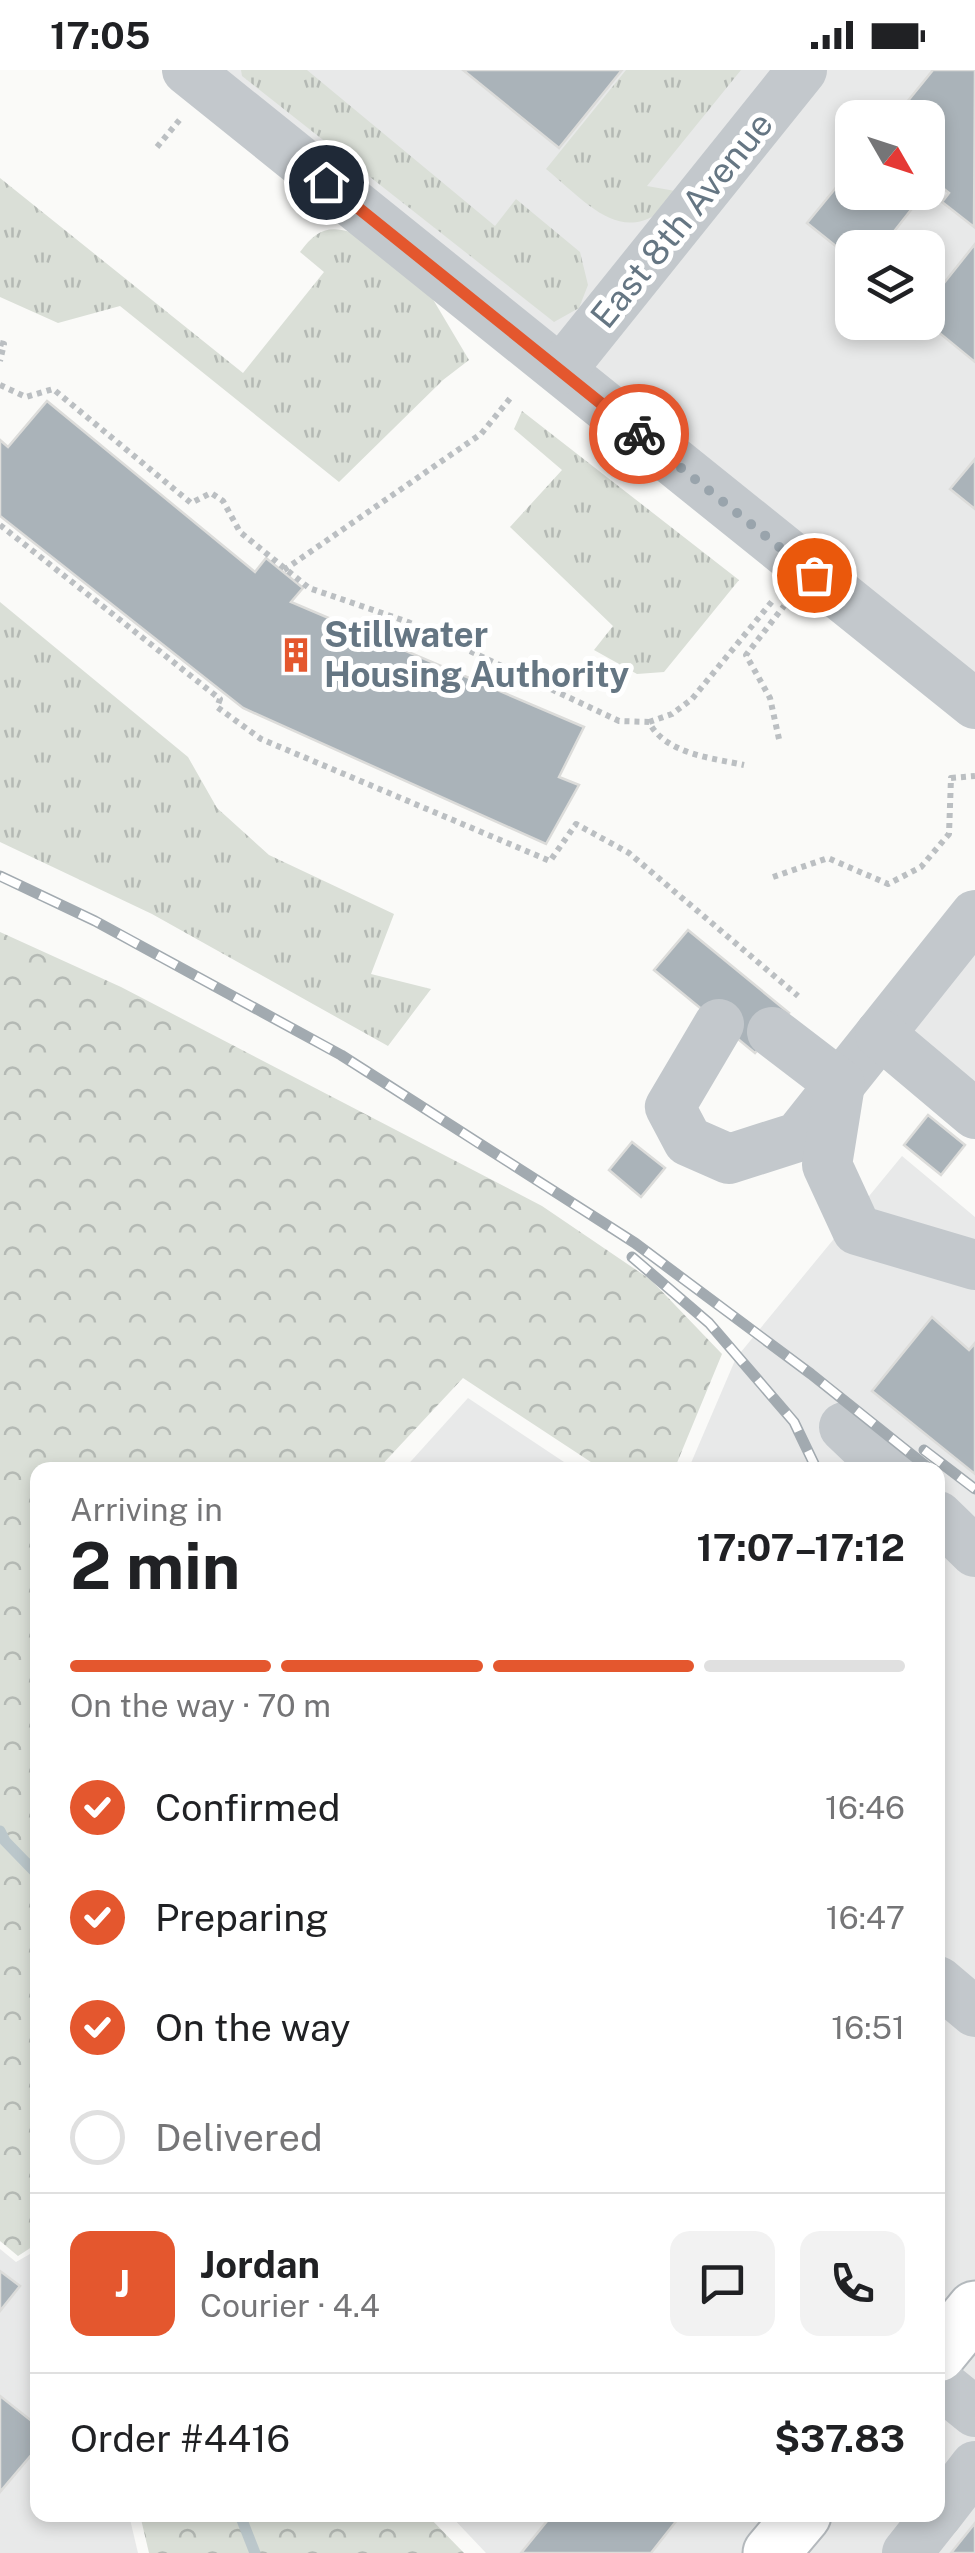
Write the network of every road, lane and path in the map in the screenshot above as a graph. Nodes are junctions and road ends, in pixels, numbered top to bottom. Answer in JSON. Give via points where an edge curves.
{"nodes":[{"id":1,"x":187,"y":70,"type":"edge"},
{"id":2,"x":802,"y":70,"type":"edge"},
{"id":3,"x":0,"y":343,"type":"edge"},
{"id":4,"x":0,"y":361,"type":"edge"},
{"id":5,"x":562,"y":369,"type":"junction"},
{"id":6,"x":0,"y":385,"type":"edge"},
{"id":7,"x":512,"y":396,"type":"dead end"},
{"id":8,"x":0,"y":525,"type":"edge"},
{"id":9,"x":284,"y":570,"type":"junction"},
{"id":10,"x":774,"y":599,"type":"dead end"},
{"id":11,"x":784,"y":606,"type":"dead end"},
{"id":12,"x":975,"y":704,"type":"edge"},
{"id":13,"x":648,"y":722,"type":"junction"},
{"id":14,"x":779,"y":739,"type":"dead end"},
{"id":15,"x":744,"y":765,"type":"dead end"},
{"id":16,"x":975,"y":776,"type":"edge"},
{"id":17,"x":773,"y":878,"type":"dead end"},
{"id":18,"x":975,"y":915,"type":"edge"},
{"id":19,"x":719,"y":1024,"type":"dead end"},
{"id":20,"x":880,"y":1034,"type":"junction"},
{"id":21,"x":776,"y":1035,"type":"joint"},
{"id":22,"x":840,"y":1084,"type":"junction"},
{"id":23,"x":975,"y":1114,"type":"edge"},
{"id":24,"x":975,"y":1266,"type":"edge"},
{"id":25,"x":844,"y":1427,"type":"dead end"},
{"id":26,"x":881,"y":1462,"type":"edge"},
{"id":27,"x":945,"y":1523,"type":"edge"},
{"id":28,"x":975,"y":1552,"type":"edge"},
{"id":29,"x":945,"y":1988,"type":"edge"},
{"id":30,"x":975,"y":2012,"type":"edge"},
{"id":31,"x":975,"y":2308,"type":"edge"},
{"id":32,"x":945,"y":2345,"type":"edge"},
{"id":33,"x":945,"y":2388,"type":"edge"},
{"id":34,"x":975,"y":2412,"type":"edge"},
{"id":35,"x":975,"y":2466,"type":"edge"},
{"id":36,"x":945,"y":2504,"type":"edge"},
{"id":37,"x":931,"y":2522,"type":"edge"},
{"id":38,"x":907,"y":2553,"type":"edge"}],
"edges":[{"from":1,"to":5,"type":"street"},
{"from":2,"to":5,"type":"street","name":"East 8th Avenue"},
{"from":3,"to":4,"type":"path"},
{"from":5,"to":12,"type":"street"},
{"from":6,"to":9,"type":"path","via":[[26,398],[53,389],[191,503],[211,493],[222,501],[240,532]]},
{"from":7,"to":9,"type":"path","via":[[481,434]]},
{"from":8,"to":21,"type":"path","via":[[220,699],[218,707],[261,740],[550,860],[576,824],[629,853],[807,1004]]},
{"from":9,"to":13,"type":"path","via":[[309,588],[408,622],[619,721]]},
{"from":10,"to":13,"type":"path","via":[[692,699]]},
{"from":11,"to":14,"type":"path","via":[[746,655],[770,698]]},
{"from":13,"to":15,"type":"path","via":[[686,753]]},
{"from":16,"to":17,"type":"path","via":[[952,778],[949,834],[921,867],[888,884],[828,858]]},
{"from":18,"to":20,"type":"street"},
{"from":19,"to":22,"type":"street","via":[[670,1108],[688,1141],[728,1159],[798,1138]]},
{"from":20,"to":22,"type":"street"},
{"from":20,"to":23,"type":"street"},
{"from":21,"to":22,"type":"street"},
{"from":22,"to":24,"type":"street","via":[[827,1165],[857,1230]]},
{"from":25,"to":26,"type":"street"},
{"from":27,"to":28,"type":"street"},
{"from":29,"to":30,"type":"street"},
{"from":31,"to":32,"type":"highway"},
{"from":33,"to":34,"type":"street"},
{"from":35,"to":36,"type":"street"},
{"from":37,"to":38,"type":"street"}]}
